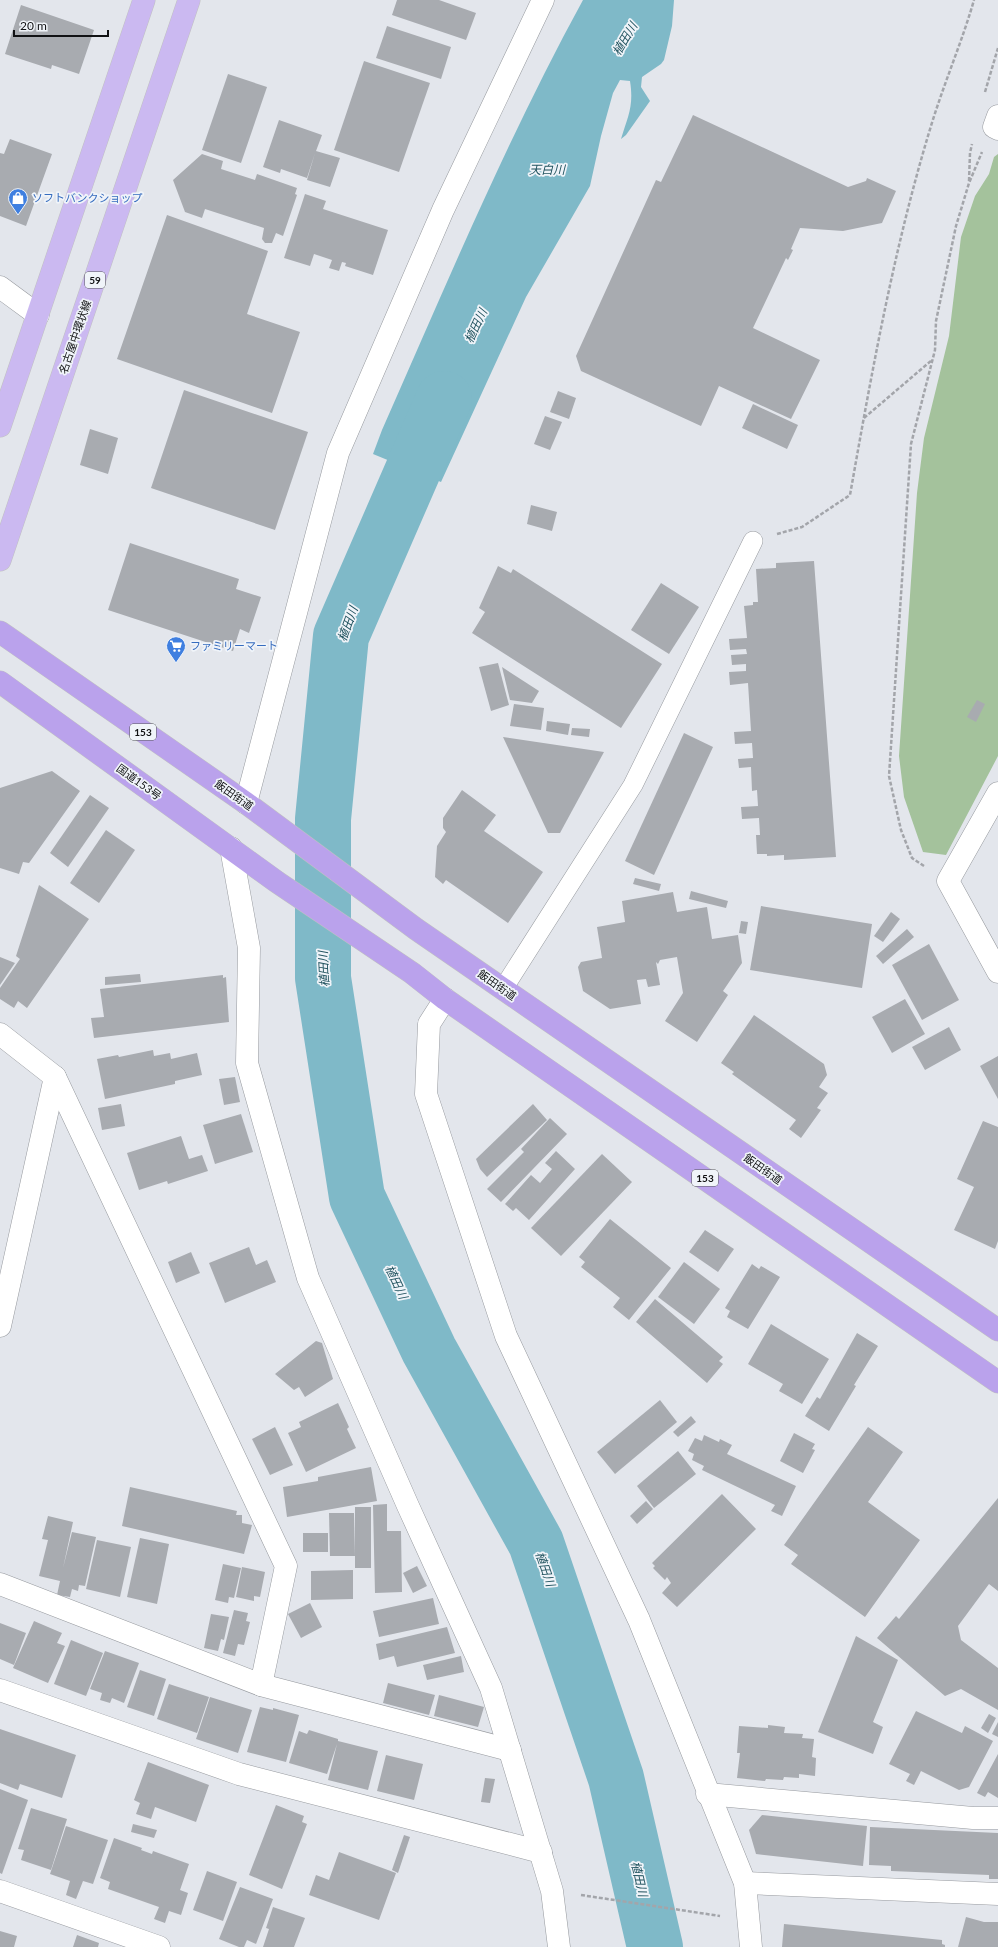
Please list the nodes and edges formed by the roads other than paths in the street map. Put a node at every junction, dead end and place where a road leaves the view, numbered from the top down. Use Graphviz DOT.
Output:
graph roads {
  1 [pos="144,0"];
  2 [pos="189,0"];
  3 [pos="543,0"];
  4 [pos="0,287"];
  5 [pos="38,315"];
  6 [pos="0,426"];
  7 [pos="753,541"];
  8 [pos="0,560"];
  9 [pos="0,632"];
  10 [pos="0,682"];
  11 [pos="998,793"];
  12 [pos="246,803"];
  13 [pos="231,848"];
  14 [pos="998,972"];
  15 [pos="504,989"];
  16 [pos="445,998"];
  17 [pos="0,1034"];
  18 [pos="55,1077"];
  19 [pos="0,1326"];
  20 [pos="998,1330"];
  21 [pos="998,1382"];
  22 [pos="0,1584"];
  23 [pos="261,1685"];
  24 [pos="0,1690"];
  25 [pos="510,1750"];
  26 [pos="708,1794"];
  27 [pos="998,1818"];
  28 [pos="541,1852"];
  29 [pos="745,1883"];
  30 [pos="0,1891"];
  31 [pos="998,1894"];
  32 [pos="159,1947"];
  33 [pos="560,1947"];
  34 [pos="751,1947"];
  1 -- 5 [label="main road"];
  2 -- 8 [label="main road, 名古屋中環状線 / 59"];
  3 -- 12 [label="street"];
  4 -- 5 [label="street"];
  5 -- 6 [label="main road"];
  7 -- 15 [label="lane"];
  9 -- 12 [label="highway, 飯田街道 / 153"];
  10 -- 13 [label="highway, 国道153号 / 153"];
  11 -- 14 [label="street"];
  12 -- 15 [label="highway, 飯田街道 / 153"];
  13 -- 16 [label="highway, 国道153号 / 153"];
  13 -- 25 [label="street"];
  15 -- 20 [label="highway, 飯田街道 / 153"];
  16 -- 21 [label="highway, 153"];
  16 -- 26 [label="street"];
  17 -- 18 [label="street"];
  18 -- 19 [label="street"];
  18 -- 23 [label="street"];
  22 -- 23 [label="street"];
  23 -- 25 [label="street"];
  24 -- 28 [label="street"];
  25 -- 28 [label="street"];
  26 -- 27 [label="street"];
  26 -- 29 [label="street"];
  28 -- 33 [label="street"];
  29 -- 31 [label="street"];
  29 -- 34 [label="street"];
  30 -- 32 [label="street"];
}
